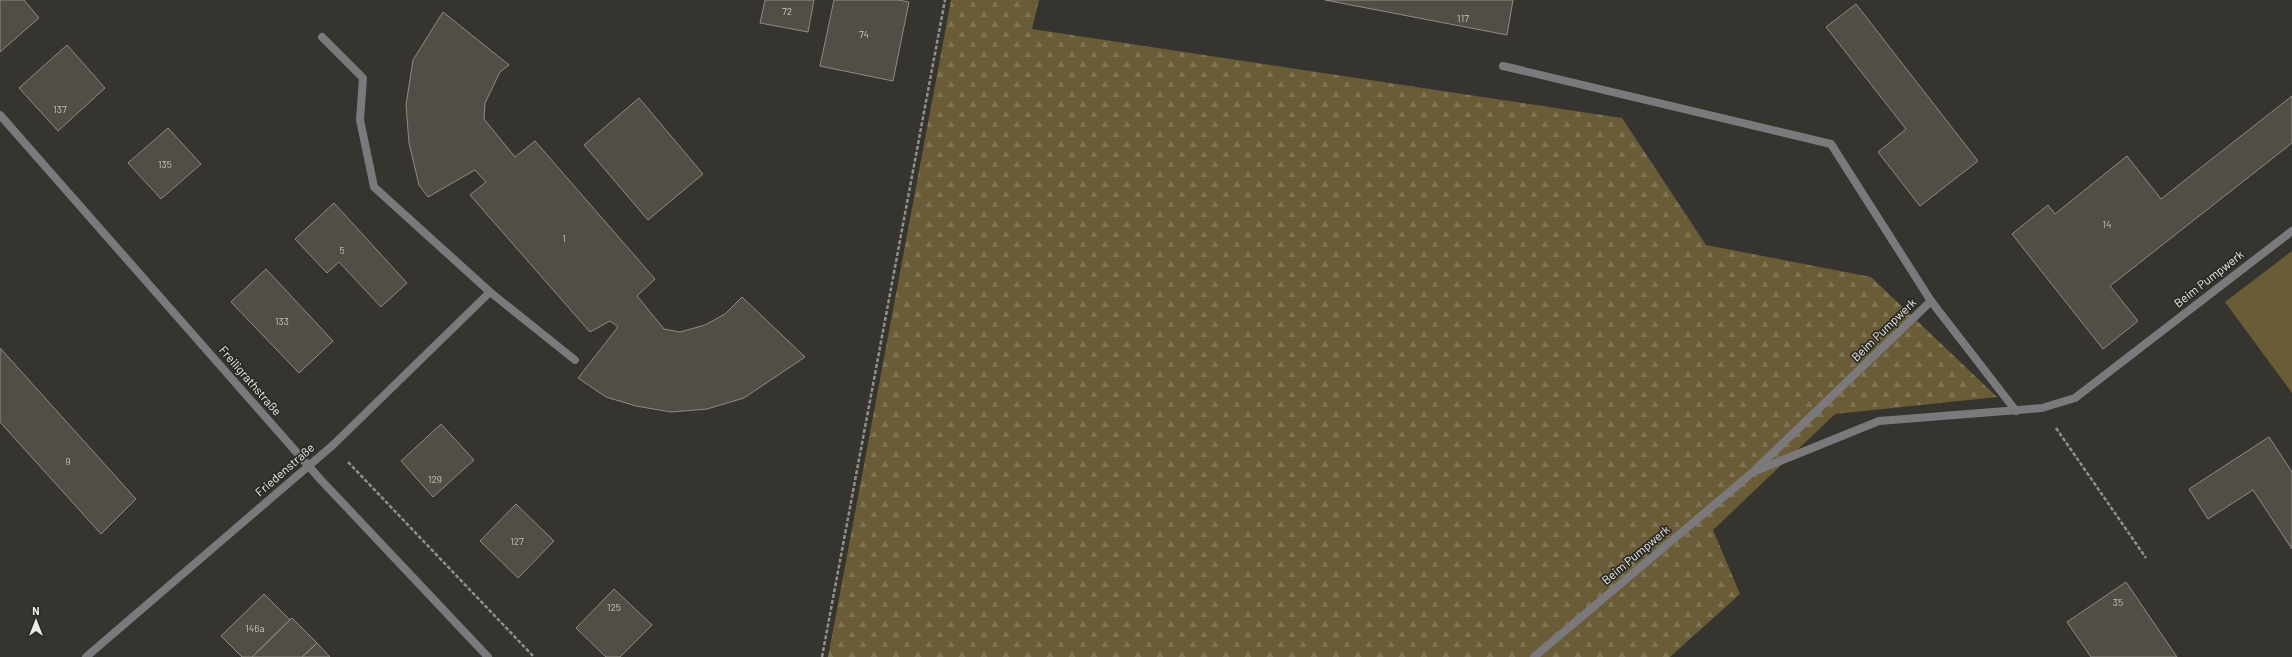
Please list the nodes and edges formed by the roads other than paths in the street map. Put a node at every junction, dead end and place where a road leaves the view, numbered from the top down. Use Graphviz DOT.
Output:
graph roads {
  1 [pos="322,37"];
  2 [pos="1503,66"];
  3 [pos="0,115"];
  4 [pos="2292,231"];
  5 [pos="490,292"];
  6 [pos="1931,301"];
  7 [pos="575,360"];
  8 [pos="2016,411"];
  9 [pos="308,466"];
  10 [pos="1753,472"];
  11 [pos="86,657"];
  12 [pos="488,657"];
  13 [pos="1534,657"];
  1 -- 5 [label="street"];
  2 -- 6 [label="street"];
  3 -- 9 [label="street, Freiligrathstraße"];
  4 -- 8 [label="street, Beim Pumpwerk"];
  5 -- 7 [label="street"];
  5 -- 9 [label="street, Friedenstraße"];
  6 -- 8 [label="street, Beim Pumpwerk"];
  6 -- 10 [label="street, Beim Pumpwerk"];
  8 -- 10 [label="street, Beim Pumpwerk"];
  9 -- 11 [label="street, Friedenstraße"];
  9 -- 12 [label="street, Freiligrathstraße"];
  10 -- 13 [label="street, Beim Pumpwerk"];
}
